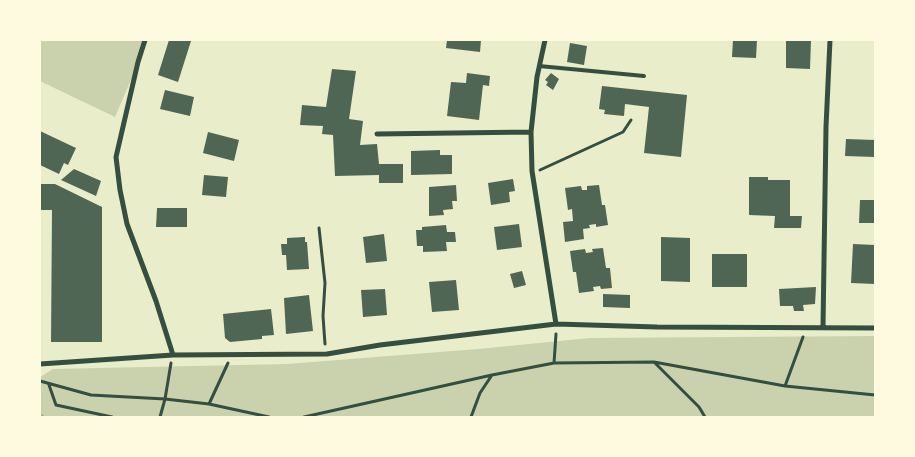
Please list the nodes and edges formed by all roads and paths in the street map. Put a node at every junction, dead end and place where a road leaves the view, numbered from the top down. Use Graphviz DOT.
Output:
graph roads {
  1 [pos="145,40"];
  2 [pos="544,40"];
  3 [pos="830,40"];
  4 [pos="539,66"];
  5 [pos="644,76"];
  6 [pos="631,120"];
  7 [pos="532,132"];
  8 [pos="377,134"];
  9 [pos="532,171"];
  10 [pos="319,228"];
  11 [pos="556,324"];
  12 [pos="807,327"];
  13 [pos="823,327"];
  14 [pos="875,328"];
  15 [pos="323,335"];
  16 [pos="173,355"];
  17 [pos="231,356"];
  18 [pos="654,362"];
  19 [pos="554,363"];
  20 [pos="40,364"];
  21 [pos="492,375"];
  22 [pos="40,381"];
  23 [pos="49,384"];
  24 [pos="786,386"];
  25 [pos="875,395"];
  26 [pos="165,399"];
  27 [pos="209,404"];
  28 [pos="112,417"];
  29 [pos="160,417"];
  30 [pos="269,417"];
  31 [pos="304,417"];
  32 [pos="471,417"];
  33 [pos="705,417"];
  1 -- 16 [label="street"];
  2 -- 4 [label="street"];
  3 -- 13 [label="street"];
  4 -- 5 [label="lane"];
  4 -- 7 [label="street"];
  6 -- 9 [label="path"];
  7 -- 8 [label="street"];
  7 -- 9 [label="street"];
  9 -- 11 [label="street"];
  10 -- 15 [label="path"];
  11 -- 12 [label="street"];
  11 -- 17 [label="street"];
  11 -- 19 [label="path"];
  12 -- 13 [label="street"];
  12 -- 24 [label="path"];
  13 -- 14 [label="street"];
  16 -- 17 [label="street"];
  16 -- 20 [label="street"];
  16 -- 26 [label="path"];
  17 -- 27 [label="path"];
  18 -- 19 [label="path"];
  18 -- 24 [label="path"];
  18 -- 33 [label="path"];
  19 -- 21 [label="path"];
  21 -- 31 [label="path"];
  21 -- 32 [label="path"];
  22 -- 23 [label="path"];
  23 -- 26 [label="path"];
  23 -- 28 [label="path"];
  24 -- 25 [label="path"];
  26 -- 27 [label="path"];
  26 -- 29 [label="path"];
  27 -- 30 [label="path"];
}
